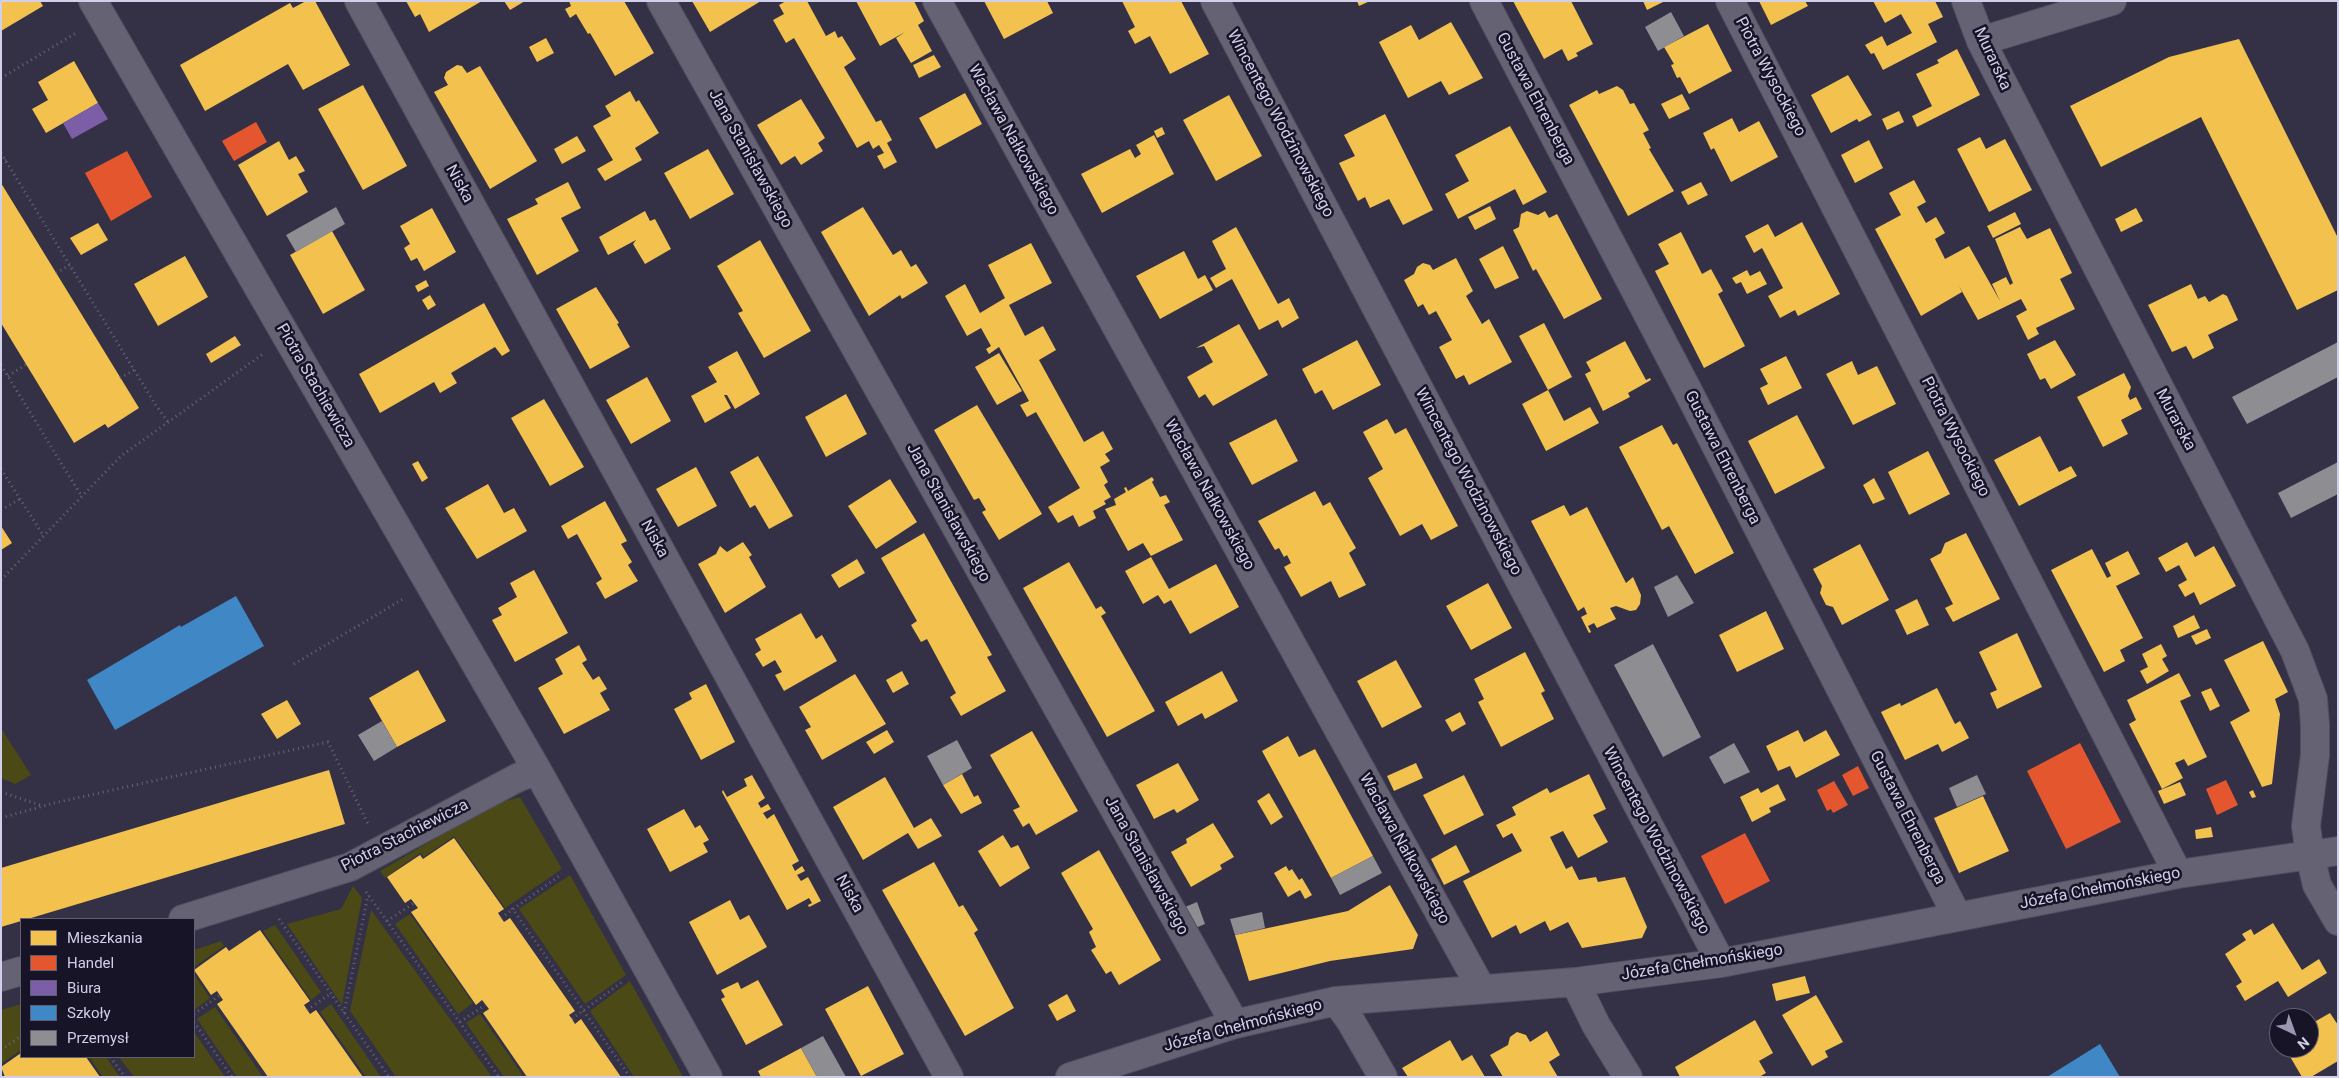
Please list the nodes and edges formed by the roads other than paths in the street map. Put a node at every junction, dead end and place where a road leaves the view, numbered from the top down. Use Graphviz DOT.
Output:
graph roads {
  1 [pos="93,1"];
  2 [pos="359,1"];
  3 [pos="662,1"];
  4 [pos="937,1"];
  5 [pos="1215,1"];
  6 [pos="1484,1"];
  7 [pos="1730,1"];
  8 [pos="1966,1"];
  9 [pos="2112,1"];
  10 [pos="1981,41"];
  11 [pos="537,770"];
  12 [pos="2338,851"];
  13 [pos="2310,855"];
  14 [pos="2178,874"];
  15 [pos="1957,916"];
  16 [pos="186,918"];
  17 [pos="2338,920"];
  18 [pos="1721,963"];
  19 [pos="20,971"];
  20 [pos="1,977"];
  21 [pos="1575,982"];
  22 [pos="1480,988"];
  23 [pos="1336,1000"];
  24 [pos="1235,1024"];
  25 [pos="708,1077"];
  26 [pos="949,1077"];
  27 [pos="1070,1077"];
  28 [pos="1383,1077"];
  29 [pos="1628,1077"];
  1 -- 11 [label="street, Piotra Stachiewicza"];
  2 -- 26 [label="street, Niska"];
  3 -- 24 [label="street, Jana Stanisławskiego"];
  4 -- 22 [label="street, Wacława Nałkowskiego"];
  5 -- 18 [label="street, Wincentego Wodzinowskiego"];
  6 -- 15 [label="street, Gustawa Ehrenberga"];
  7 -- 14 [label="street, Piotra Wysockiego"];
  8 -- 10 [label="street, Murarska"];
  9 -- 10 [label="street"];
  10 -- 13 [label="street, Murarska"];
  11 -- 16 [label="street, Piotra Stachiewicza"];
  11 -- 25 [label="street, Piotra Stachiewicza"];
  12 -- 13 [label="street, Józefa Chełmońskiego"];
  13 -- 14 [label="street, Józefa Chełmońskiego"];
  13 -- 17 [label="street, Murarska"];
  14 -- 15 [label="street, Józefa Chełmońskiego"];
  15 -- 18 [label="street, Józefa Chełmońskiego"];
  18 -- 21 [label="street, Józefa Chełmońskiego"];
  19 -- 20 [label="street"];
  21 -- 22 [label="street, Józefa Chełmońskiego"];
  21 -- 29 [label="street"];
  22 -- 23 [label="street, Józefa Chełmońskiego"];
  23 -- 24 [label="street, Józefa Chełmońskiego"];
  23 -- 28 [label="street"];
  24 -- 27 [label="street, Józefa Chełmońskiego"];
}
